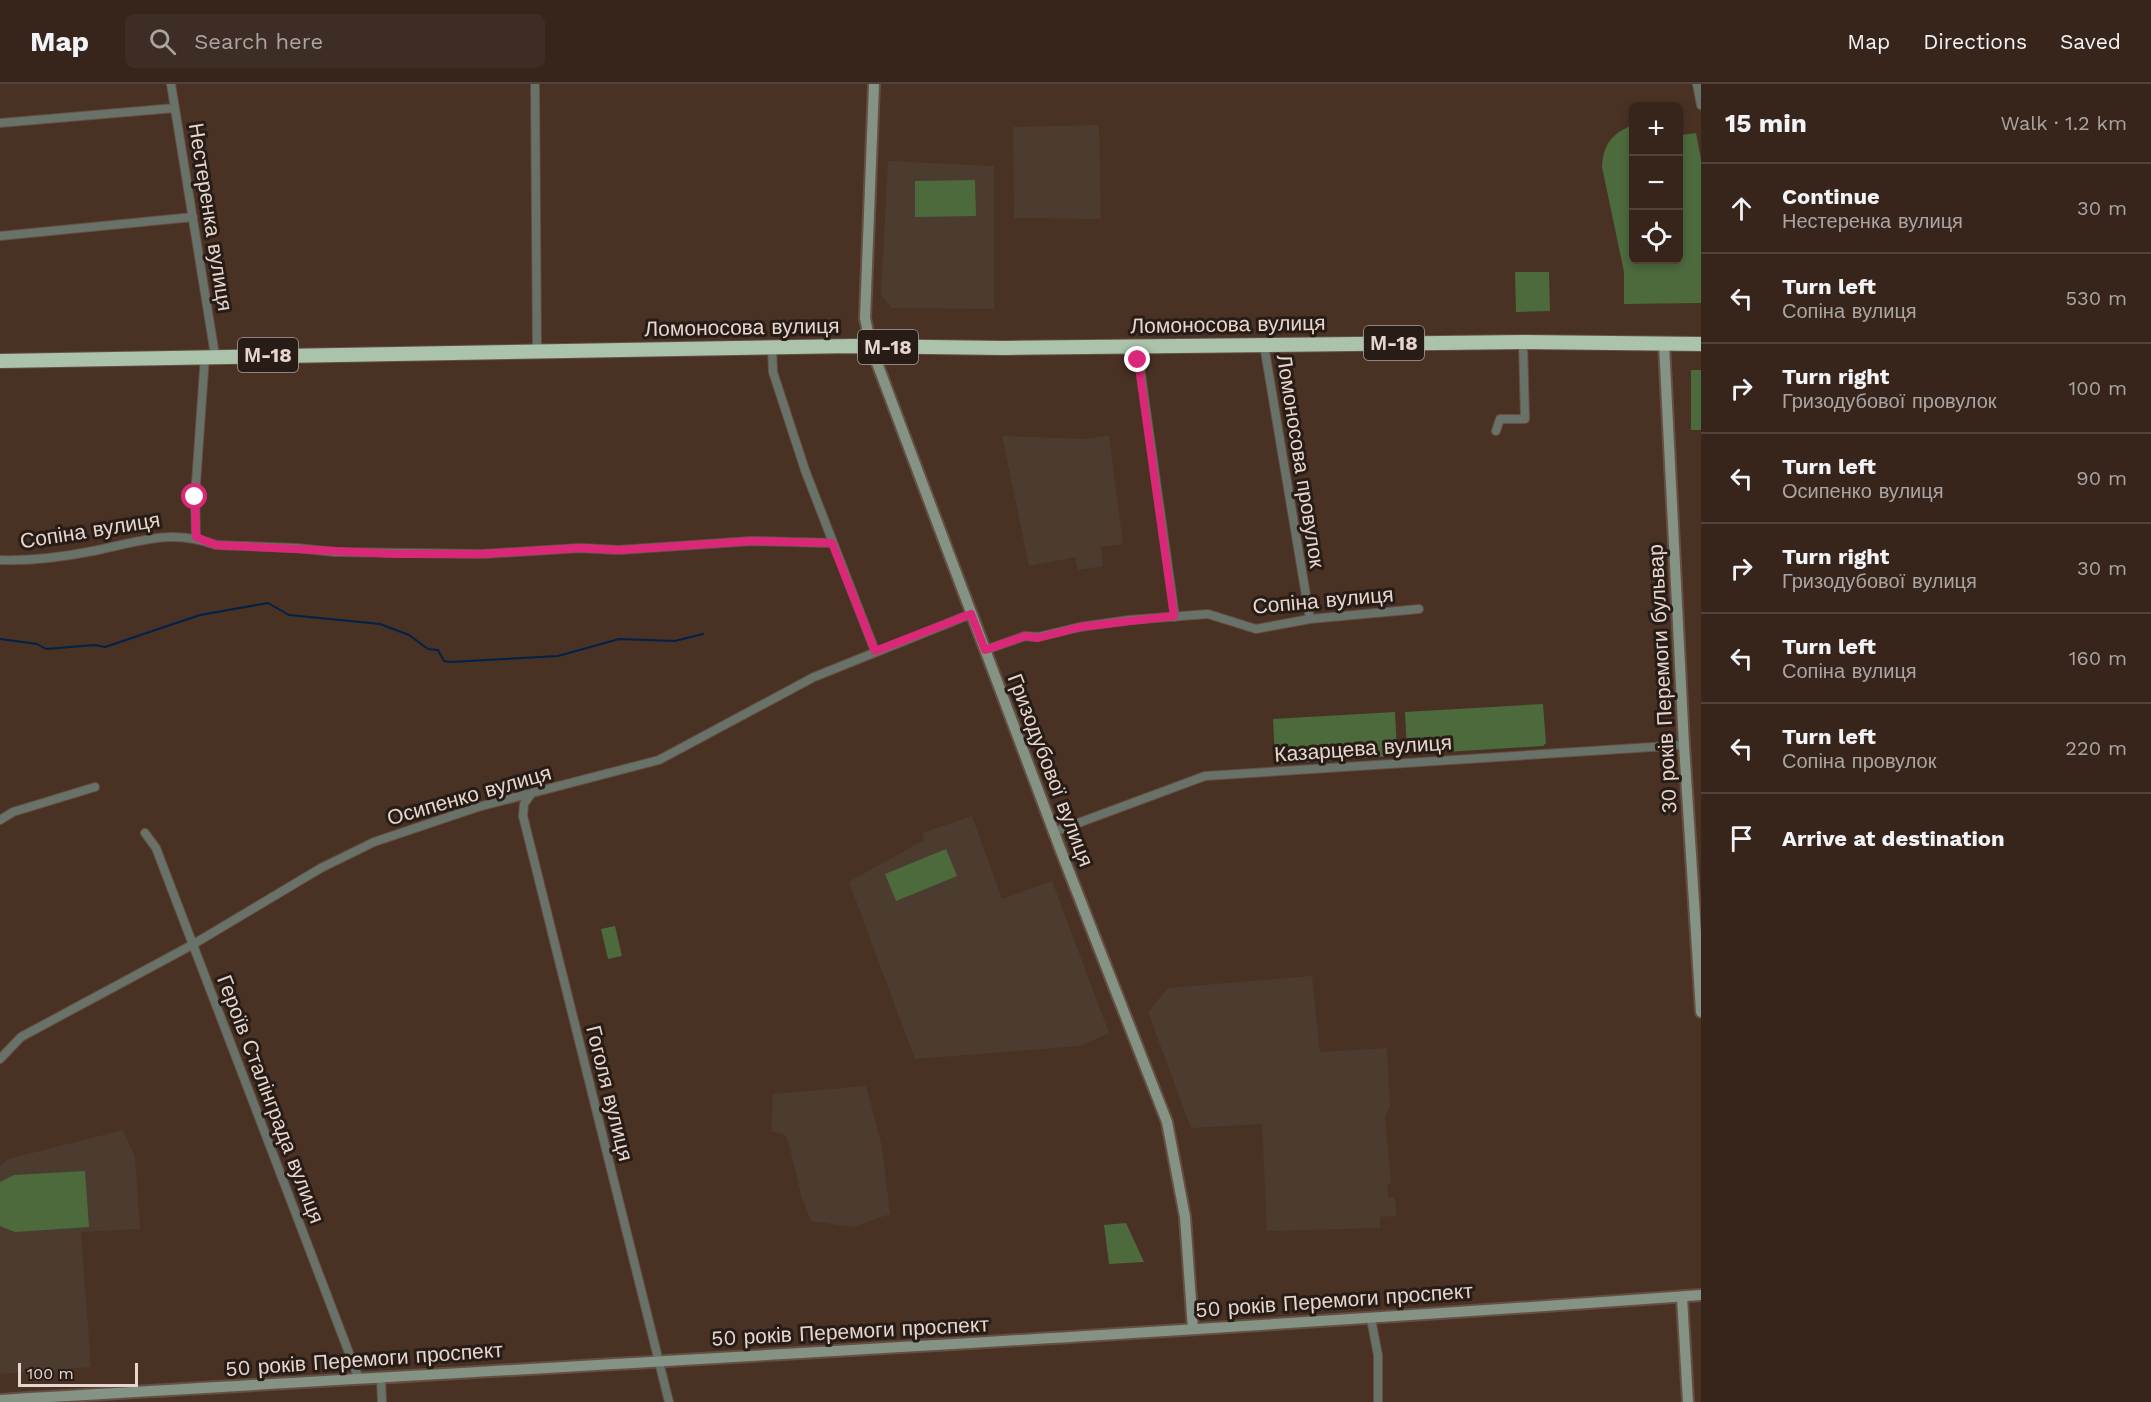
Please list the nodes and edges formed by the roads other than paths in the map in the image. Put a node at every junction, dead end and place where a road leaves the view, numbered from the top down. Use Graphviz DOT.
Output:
graph roads {
  1 [pos="171,84"];
  2 [pos="535,84"];
  3 [pos="874,84"];
  4 [pos="1697,84"];
  5 [pos="1701,105"];
  6 [pos="175,108"];
  7 [pos="0,123"];
  8 [pos="193,217"];
  9 [pos="0,236"];
  10 [pos="1524,342"];
  11 [pos="1664,344"];
  12 [pos="1701,344"];
  13 [pos="1264,345"];
  14 [pos="1137,346"];
  15 [pos="871,347"];
  16 [pos="772,348"];
  17 [pos="537,351"];
  18 [pos="210,356"];
  19 [pos="0,361"];
  20 [pos="1496,431"];
  21 [pos="196,537"];
  22 [pos="832,543"];
  23 [pos="0,560"];
  24 [pos="1419,609"];
  25 [pos="971,614"];
  26 [pos="1174,616"];
  27 [pos="1310,619"];
  28 [pos="985,650"];
  29 [pos="875,651"];
  30 [pos="1684,745"];
  31 [pos="95,787"];
  32 [pos="531,794"];
  33 [pos="0,820"];
  34 [pos="1054,832"];
  35 [pos="146,834"];
  36 [pos="192,945"];
  37 [pos="1701,1012"];
  38 [pos="0,1059"];
  39 [pos="1701,1295"];
  40 [pos="1682,1297"];
  41 [pos="1371,1319"];
  42 [pos="1193,1329"];
  43 [pos="658,1360"];
  44 [pos="381,1378"];
  45 [pos="359,1379"];
  46 [pos="0,1400"];
  47 [pos="382,1402"];
  48 [pos="669,1402"];
  49 [pos="1378,1402"];
  50 [pos="1688,1402"];
  1 -- 6 [label="street, Нестеренка вулиця"];
  2 -- 17 [label="street"];
  3 -- 15 [label="main road, Гризодубової вулиця"];
  4 -- 5 [label="street"];
  6 -- 7 [label="street"];
  6 -- 8 [label="street, Нестеренка вулиця"];
  8 -- 9 [label="street"];
  8 -- 18 [label="street, Нестеренка вулиця"];
  10 -- 11 [label="highway, Ломоносова вулиця / М-18"];
  10 -- 13 [label="highway, Ломоносова вулиця / М-18"];
  10 -- 20 [label="street"];
  11 -- 12 [label="highway, Ломоносова вулиця / М-18"];
  11 -- 30 [label="main road, 30 років Перемоги бульвар"];
  13 -- 14 [label="highway, Ломоносова вулиця / М-18"];
  13 -- 27 [label="street, Ломоносова провулок"];
  14 -- 15 [label="highway, Ломоносова вулиця / М-18"];
  14 -- 26 [label="street"];
  15 -- 16 [label="highway, Ломоносова вулиця / М-18"];
  15 -- 25 [label="main road, Гризодубової вулиця"];
  16 -- 17 [label="highway, Ломоносова вулиця / М-18"];
  16 -- 22 [label="street"];
  17 -- 18 [label="highway, Ломоносова вулиця / М-18"];
  18 -- 19 [label="highway, Ломоносова вулиця / М-18"];
  18 -- 21 [label="street, Нестеренка вулиця"];
  21 -- 22 [label="street, Сопіна вулиця"];
  21 -- 23 [label="street, Сопіна вулиця"];
  22 -- 29 [label="street"];
  24 -- 27 [label="street, Сопіна вулиця"];
  25 -- 28 [label="main road, Гризодубової вулиця"];
  25 -- 29 [label="street, Осипенко вулиця"];
  26 -- 27 [label="street, Сопіна вулиця"];
  26 -- 28 [label="street, Сопіна вулиця"];
  28 -- 34 [label="main road, Гризодубової вулиця"];
  29 -- 32 [label="street, Осипенко вулиця"];
  30 -- 34 [label="street, Казарцева вулиця"];
  30 -- 37 [label="main road, 30 років Перемоги бульвар"];
  31 -- 33 [label="street"];
  32 -- 36 [label="street, Осипенко вулиця"];
  32 -- 43 [label="street, Гоголя вулиця"];
  34 -- 42 [label="main road, Гризодубової вулиця"];
  35 -- 36 [label="street, Героїв Сталінграда вулиця"];
  36 -- 38 [label="street, Осипенко вулиця"];
  36 -- 45 [label="street, Героїв Сталінграда вулиця"];
  39 -- 40 [label="main road, 50 років Перемоги проспект"];
  40 -- 41 [label="main road, 50 років Перемоги проспект"];
  40 -- 50 [label="main road"];
  41 -- 42 [label="main road, 50 років Перемоги проспект"];
  41 -- 49 [label="street"];
  42 -- 43 [label="main road, 50 років Перемоги проспект"];
  43 -- 44 [label="main road, 50 років Перемоги проспект"];
  43 -- 48 [label="street, Гоголя вулиця"];
  44 -- 45 [label="main road, 50 років Перемоги проспект"];
  44 -- 47 [label="street"];
  45 -- 46 [label="main road, 50 років Перемоги проспект"];
}
